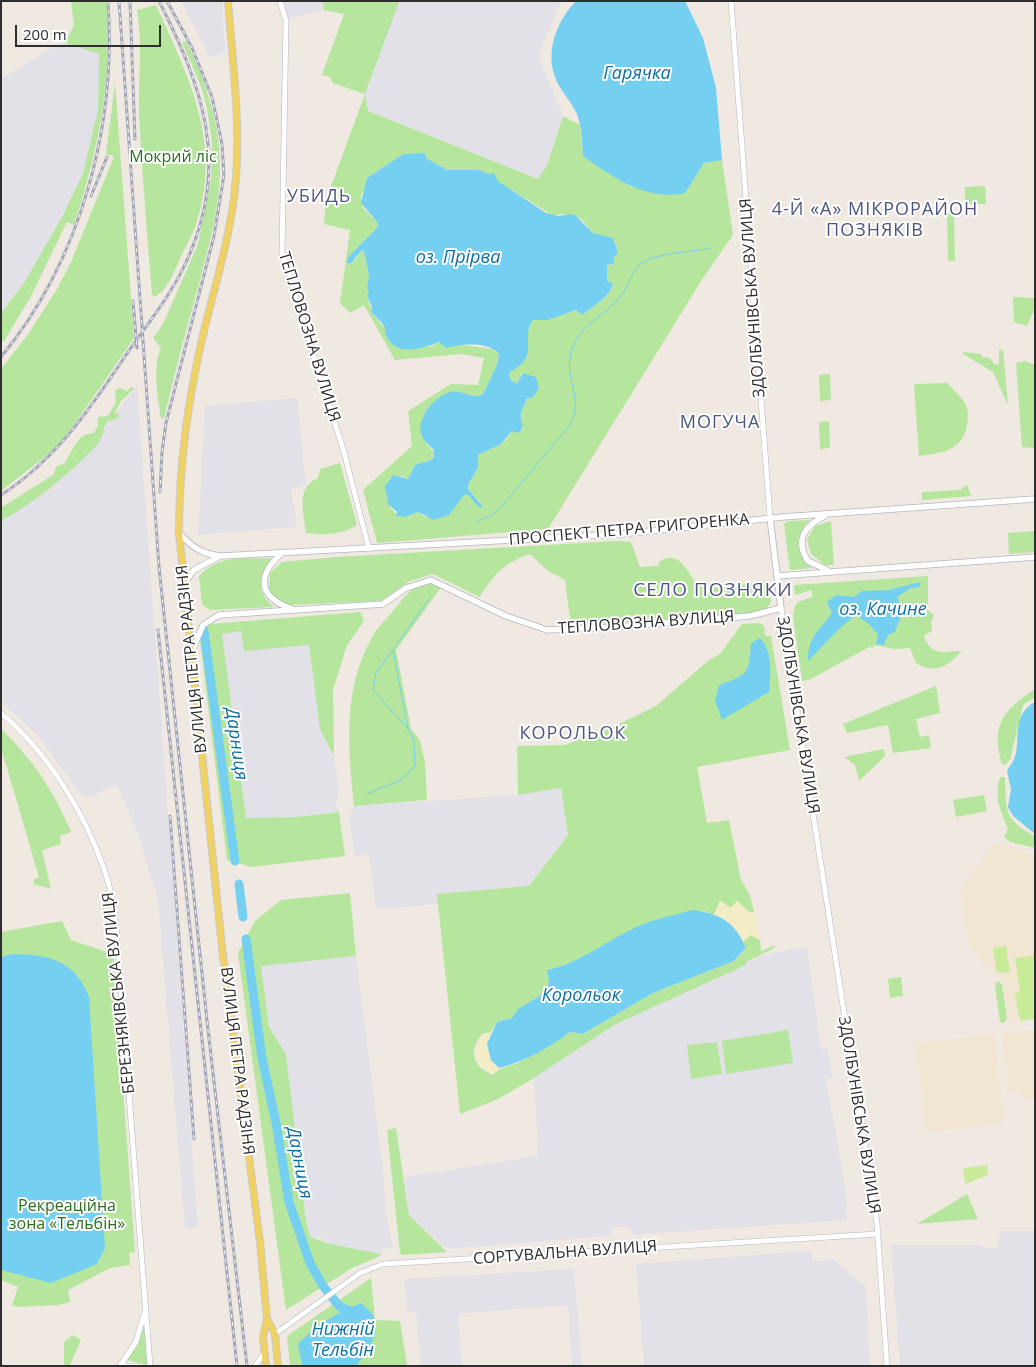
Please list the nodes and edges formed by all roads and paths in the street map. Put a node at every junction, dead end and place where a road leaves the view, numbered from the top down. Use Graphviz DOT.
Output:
graph roads {
  1 [pos="228,1"];
  2 [pos="280,1"];
  3 [pos="731,1"];
  4 [pos="1035,499"];
  5 [pos="828,514"];
  6 [pos="770,518"];
  7 [pos="179,533"];
  8 [pos="369,549"];
  9 [pos="282,553"];
  10 [pos="222,556"];
  11 [pos="1035,557"];
  12 [pos="833,572"];
  13 [pos="777,576"];
  14 [pos="183,584"];
  15 [pos="781,608"];
  16 [pos="294,610"];
  17 [pos="191,654"];
  18 [pos="1,713"];
  19 [pos="878,1234"];
  20 [pos="145,1306"];
  21 [pos="267,1318"];
  22 [pos="275,1334"];
  23 [pos="265,1352"];
  24 [pos="151,1365"];
  25 [pos="121,1366"];
  26 [pos="136,1366"];
  27 [pos="256,1366"];
  28 [pos="266,1366"];
  29 [pos="278,1366"];
  30 [pos="887,1366"];
  1 -- 7 [label="main road, ВУЛИЦЯ ПЕТРА РАДЗІНЯ"];
  2 -- 8 [label="street, ТЕПЛОВОЗНА ВУЛИЦЯ"];
  3 -- 6 [label="street, ЗДОЛБУНІВСЬКА ВУЛИЦЯ"];
  4 -- 5 [label="main road, ПРОСПЕКТ ПЕТРА ГРИГОРЕНКА"];
  5 -- 6 [label="main road, ПРОСПЕКТ ПЕТРА ГРИГОРЕНКА"];
  5 -- 12 [label="main road"];
  6 -- 8 [label="main road, ПРОСПЕКТ ПЕТРА ГРИГОРЕНКА"];
  6 -- 13 [label="main road, ЗДОЛБУНІВСЬКА ВУЛИЦЯ"];
  7 -- 10 [label="main road, ПРОСПЕКТ ПЕТРА ГРИГОРЕНКА"];
  7 -- 14 [label="main road, ВУЛИЦЯ ПЕТРА РАДЗІНЯ"];
  8 -- 9 [label="main road, ПРОСПЕКТ ПЕТРА ГРИГОРЕНКА"];
  9 -- 10 [label="main road, ПРОСПЕКТ ПЕТРА ГРИГОРЕНКА"];
  9 -- 16 [label="main road"];
  10 -- 14 [label="main road, ПРОСПЕКТ ПЕТРА ГРИГОРЕНКА"];
  11 -- 12 [label="main road"];
  12 -- 13 [label="main road"];
  13 -- 15 [label="main road, ЗДОЛБУНІВСЬКА ВУЛИЦЯ"];
  14 -- 17 [label="main road, ВУЛИЦЯ ПЕТРА РАДЗІНЯ"];
  15 -- 16 [label="main road, ТЕПЛОВОЗНА ВУЛИЦЯ"];
  15 -- 19 [label="street, ЗДОЛБУНІВСЬКА ВУЛИЦЯ"];
  16 -- 17 [label="main road, ТЕПЛОВОЗНА ВУЛИЦЯ"];
  17 -- 21 [label="main road, ВУЛИЦЯ ПЕТРА РАДЗІНЯ"];
  18 -- 20 [label="street, БЕРЕЗНЯКІВСЬКА ВУЛИЦЯ"];
  19 -- 22 [label="street, СОРТУВАЛЬНА ВУЛИЦЯ"];
  19 -- 30 [label="street, ЗДОЛБУНІВСЬКА ВУЛИЦЯ"];
  20 -- 24 [label="street, БЕРЕЗНЯКІВСЬКА ВУЛИЦЯ"];
  20 -- 25 [label="street, БЕРЕЗНЯКІВСЬКА ВУЛИЦЯ"];
  21 -- 22 [label="main road, ВУЛИЦЯ ПЕТРА РАДЗІНЯ"];
  21 -- 23 [label="main road, ВУЛИЦЯ ПЕТРА РАДЗІНЯ"];
  22 -- 29 [label="main road, ВУЛИЦЯ ПЕТРА РАДЗІНЯ"];
  23 -- 27 [label="street"];
  23 -- 28 [label="main road, ВУЛИЦЯ ПЕТРА РАДЗІНЯ"];
  25 -- 26 [label="street"];
}
